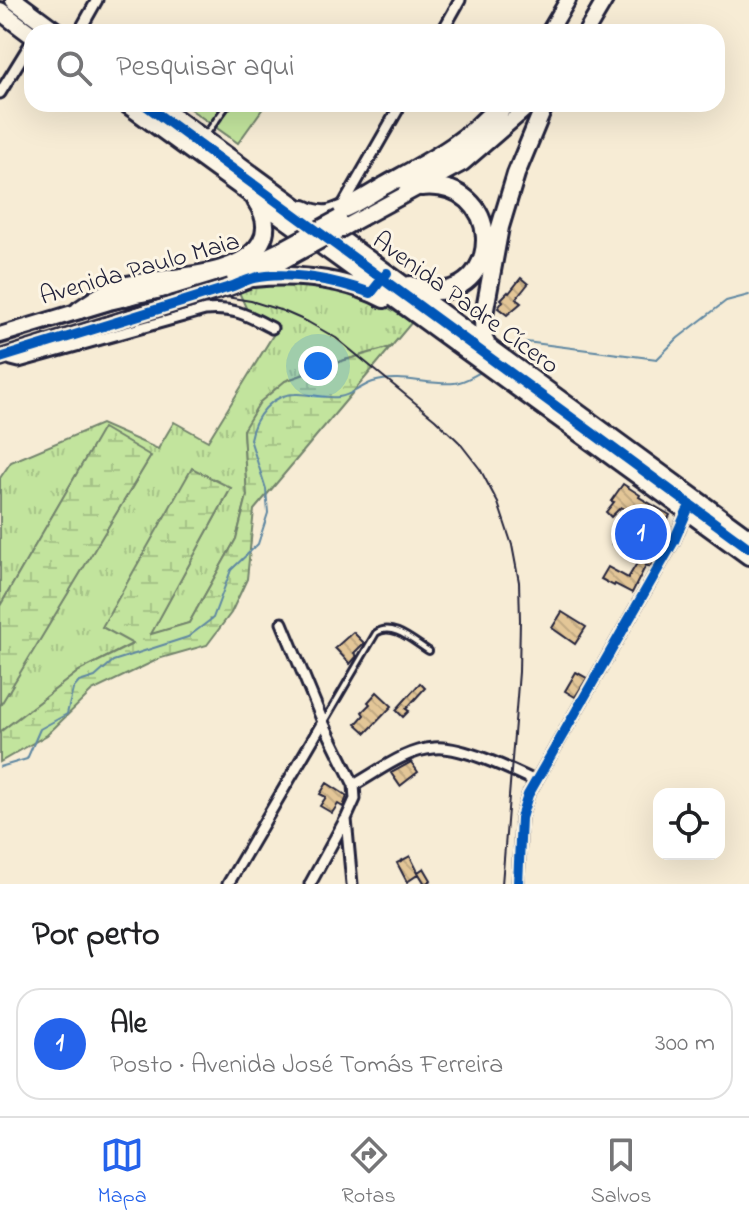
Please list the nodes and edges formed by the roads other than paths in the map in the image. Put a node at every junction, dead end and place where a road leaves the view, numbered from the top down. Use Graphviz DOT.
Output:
graph roads {
  1 [pos="14,0"];
  2 [pos="97,0"];
  3 [pos="460,0"];
  4 [pos="568,0"];
  5 [pos="605,0"];
  6 [pos="0,11"];
  7 [pos="46,24"];
  8 [pos="84,24"];
  9 [pos="446,24"];
  10 [pos="554,24"];
  11 [pos="591,24"];
  12 [pos="24,31"];
  13 [pos="24,52"];
  14 [pos="0,93"];
  15 [pos="138,112"];
  16 [pos="167,112"];
  17 [pos="222,112"];
  18 [pos="397,112"];
  19 [pos="491,112"];
  20 [pos="501,112"];
  21 [pos="522,112"];
  22 [pos="542,112"];
  23 [pos="203,138"];
  24 [pos="421,187"];
  25 [pos="250,194"];
  26 [pos="293,205"];
  27 [pos="341,218"];
  28 [pos="289,252"];
  29 [pos="387,273"];
  30 [pos="253,278"];
  31 [pos="79,310"];
  32 [pos="424,320"];
  33 [pos="272,328"];
  34 [pos="0,335"];
  35 [pos="489,349"];
  36 [pos="4,356"];
  37 [pos="687,511"];
  38 [pos="749,538"];
  39 [pos="749,556"];
  40 [pos="282,623"];
  41 [pos="429,651"];
  42 [pos="323,722"];
  43 [pos="535,781"];
  44 [pos="354,785"];
  45 [pos="346,819"];
  46 [pos="228,884"];
  47 [pos="310,884"];
  48 [pos="352,884"];
  49 [pos="518,884"];
  1 -- 7 [label="highway"];
  2 -- 8 [label="street"];
  3 -- 9 [label="street"];
  4 -- 10 [label="main road"];
  5 -- 11 [label="main road"];
  6 -- 12 [label="highway"];
  13 -- 14 [label="street"];
  15 -- 25 [label="highway, Avenida Padre Cícero"];
  16 -- 23 [label="highway, Avenida Padre Cícero"];
  17 -- 23 [label="lane"];
  18 -- 27 [label="street"];
  19 -- 27 [label="highway"];
  20 -- 27 [label="main road"];
  21 -- 24 [label="main road"];
  22 -- 35 [label="highway"];
  23 -- 26 [label="highway, Avenida Padre Cícero"];
  24 -- 27 [label="main road"];
  24 -- 29 [label="highway"];
  25 -- 31 [label="highway"];
  25 -- 32 [label="highway, Avenida Padre Cícero"];
  26 -- 27 [label="highway"];
  26 -- 29 [label="highway, Avenida Padre Cícero"];
  27 -- 28 [label="main road, bridge"];
  28 -- 30 [label="main road"];
  28 -- 31 [label="main road, Avenida Paulo Maia"];
  29 -- 35 [label="highway, Avenida Padre Cícero"];
  30 -- 32 [label="highway"];
  30 -- 36 [label="main road, bridge"];
  31 -- 34 [label="main road, Avenida Paulo Maia"];
  32 -- 37 [label="highway, Avenida Padre Cícero"];
  33 -- 36 [label="street"];
  35 -- 38 [label="highway, Avenida Padre Cícero"];
  37 -- 39 [label="highway, Avenida Padre Cícero"];
  37 -- 43 [label="street"];
  40 -- 42 [label="street"];
  41 -- 42 [label="lane"];
  42 -- 44 [label="street"];
  42 -- 46 [label="street"];
  43 -- 44 [label="street"];
  43 -- 49 [label="street"];
  44 -- 45 [label="street"];
  45 -- 47 [label="street"];
  45 -- 48 [label="street"];
}
